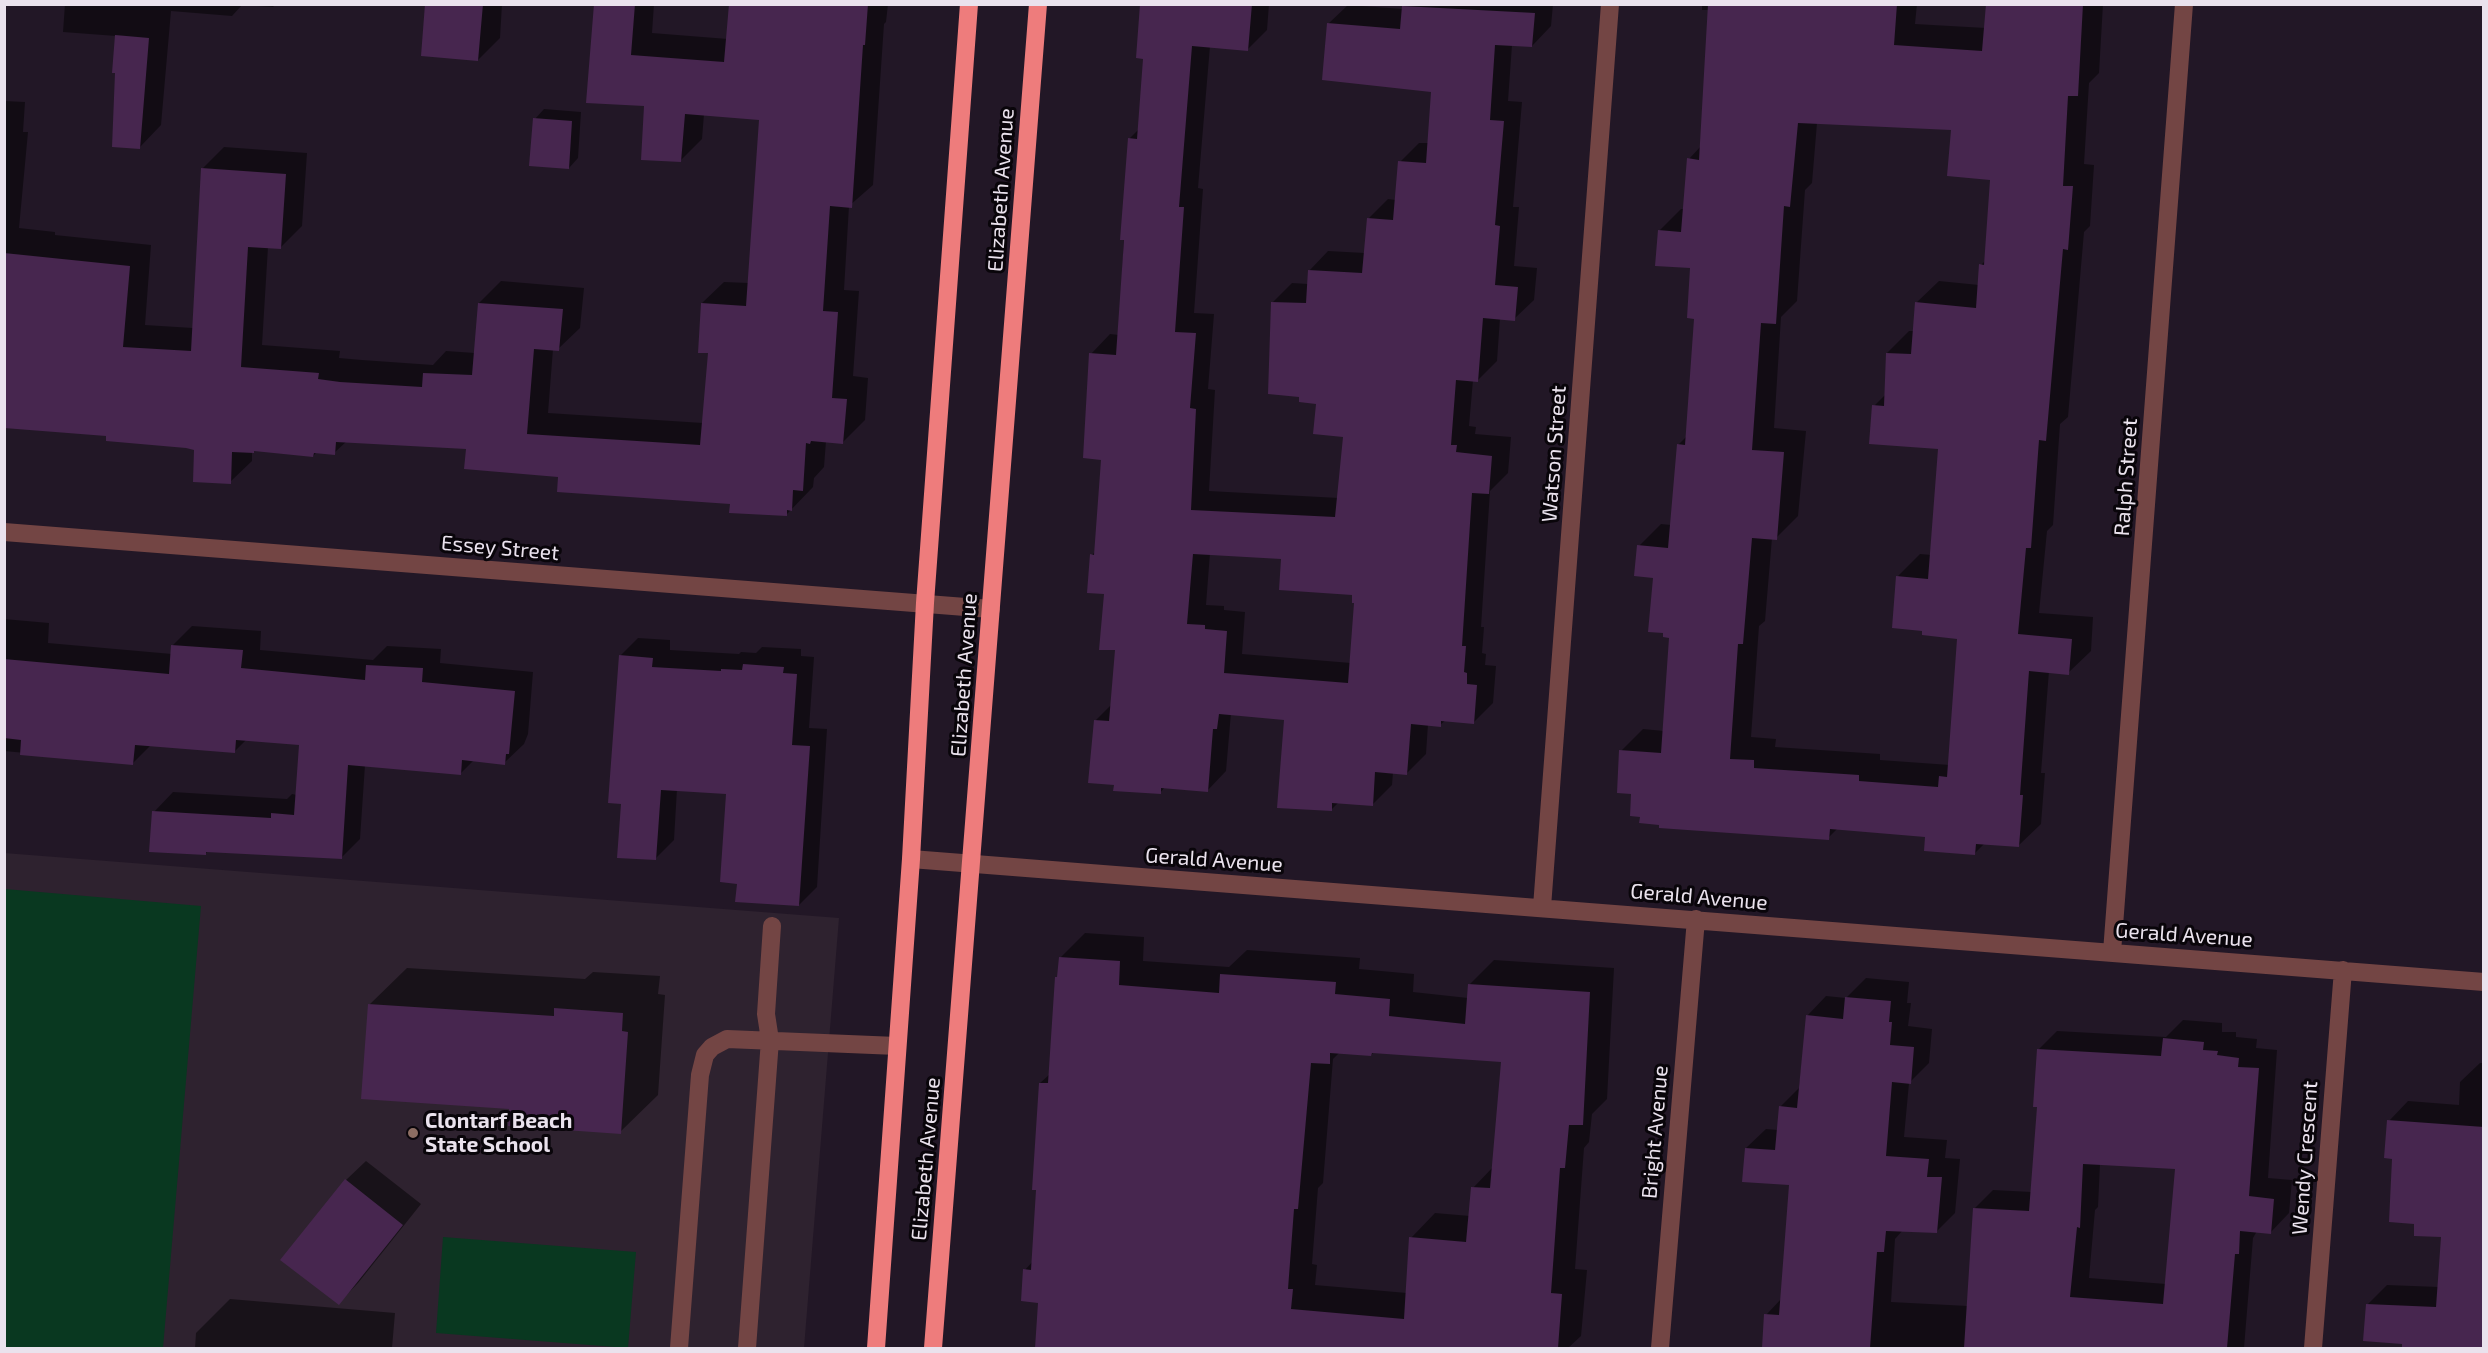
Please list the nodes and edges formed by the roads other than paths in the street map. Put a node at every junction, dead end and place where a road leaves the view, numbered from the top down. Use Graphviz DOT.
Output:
graph roads {
  1 [pos="969,4"];
  2 [pos="1038,4"];
  3 [pos="1610,4"];
  4 [pos="2184,4"];
  5 [pos="4,532"];
  6 [pos="925,603"];
  7 [pos="991,609"];
  8 [pos="911,859"];
  9 [pos="972,865"];
  10 [pos="1542,907"];
  11 [pos="1696,920"];
  12 [pos="772,926"];
  13 [pos="2112,952"];
  14 [pos="2343,970"];
  15 [pos="2484,982"];
  16 [pos="770,1040"];
  17 [pos="897,1046"];
  18 [pos="679,1348"];
  19 [pos="747,1348"];
  20 [pos="876,1348"];
  21 [pos="933,1348"];
  22 [pos="1660,1348"];
  23 [pos="2313,1348"];
  1 -- 6 [label="highway, Elizabeth Avenue"];
  2 -- 7 [label="highway, Elizabeth Avenue"];
  3 -- 10 [label="street, Watson Street"];
  4 -- 13 [label="street, Ralph Street"];
  5 -- 6 [label="street, Essey Street"];
  6 -- 7 [label="street, Essey Street"];
  6 -- 8 [label="highway, Elizabeth Avenue"];
  7 -- 9 [label="highway, Elizabeth Avenue"];
  8 -- 9 [label="street, Gerald Avenue"];
  8 -- 17 [label="highway, Elizabeth Avenue"];
  9 -- 10 [label="street, Gerald Avenue"];
  9 -- 21 [label="highway, Elizabeth Avenue"];
  10 -- 11 [label="street, Gerald Avenue"];
  11 -- 13 [label="street, Gerald Avenue"];
  11 -- 22 [label="street, Bright Avenue"];
  12 -- 16 [label="street"];
  13 -- 14 [label="street, Gerald Avenue"];
  14 -- 15 [label="street, Gerald Avenue"];
  14 -- 23 [label="street, Wendy Crescent"];
  16 -- 17 [label="street"];
  16 -- 18 [label="street"];
  16 -- 19 [label="street"];
  17 -- 20 [label="highway, Elizabeth Avenue"];
}
